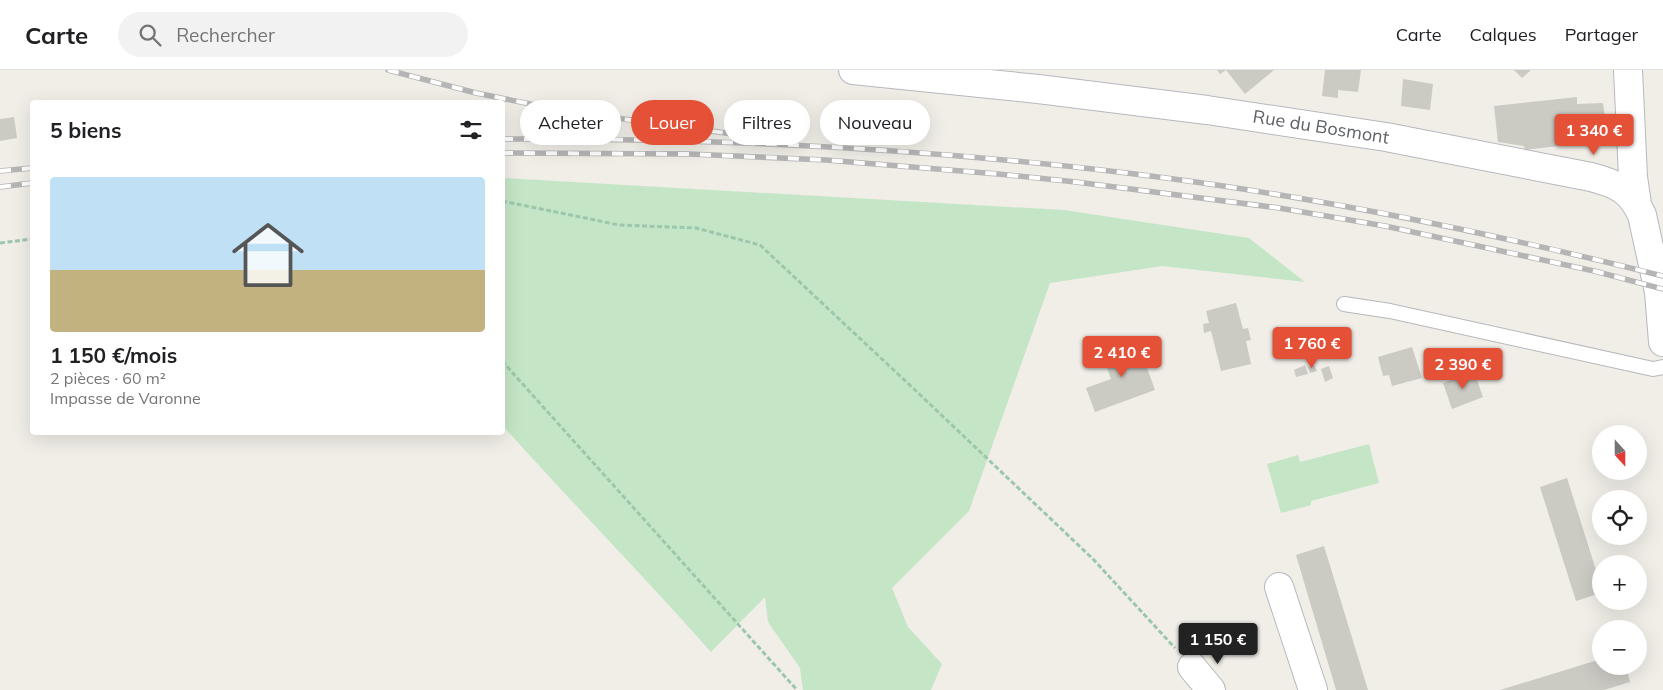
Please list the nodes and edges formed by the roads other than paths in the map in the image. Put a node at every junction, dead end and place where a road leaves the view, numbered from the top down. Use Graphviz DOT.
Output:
graph roads {
  1 [pos="853,70"];
  2 [pos="1628,70"];
  3 [pos="1637,204"];
  4 [pos="1344,304"];
  5 [pos="1663,342"];
  6 [pos="1663,368"];
  7 [pos="1279,587"];
  8 [pos="1192,667"];
  9 [pos="1211,690"];
  10 [pos="1313,690"];
  1 -- 3 [label="street, Rue du Bosmont"];
  2 -- 3 [label="street"];
  3 -- 5 [label="street, Rue du Bosmont"];
  4 -- 6 [label="lane"];
  7 -- 10 [label="street"];
  8 -- 9 [label="street"];
}
